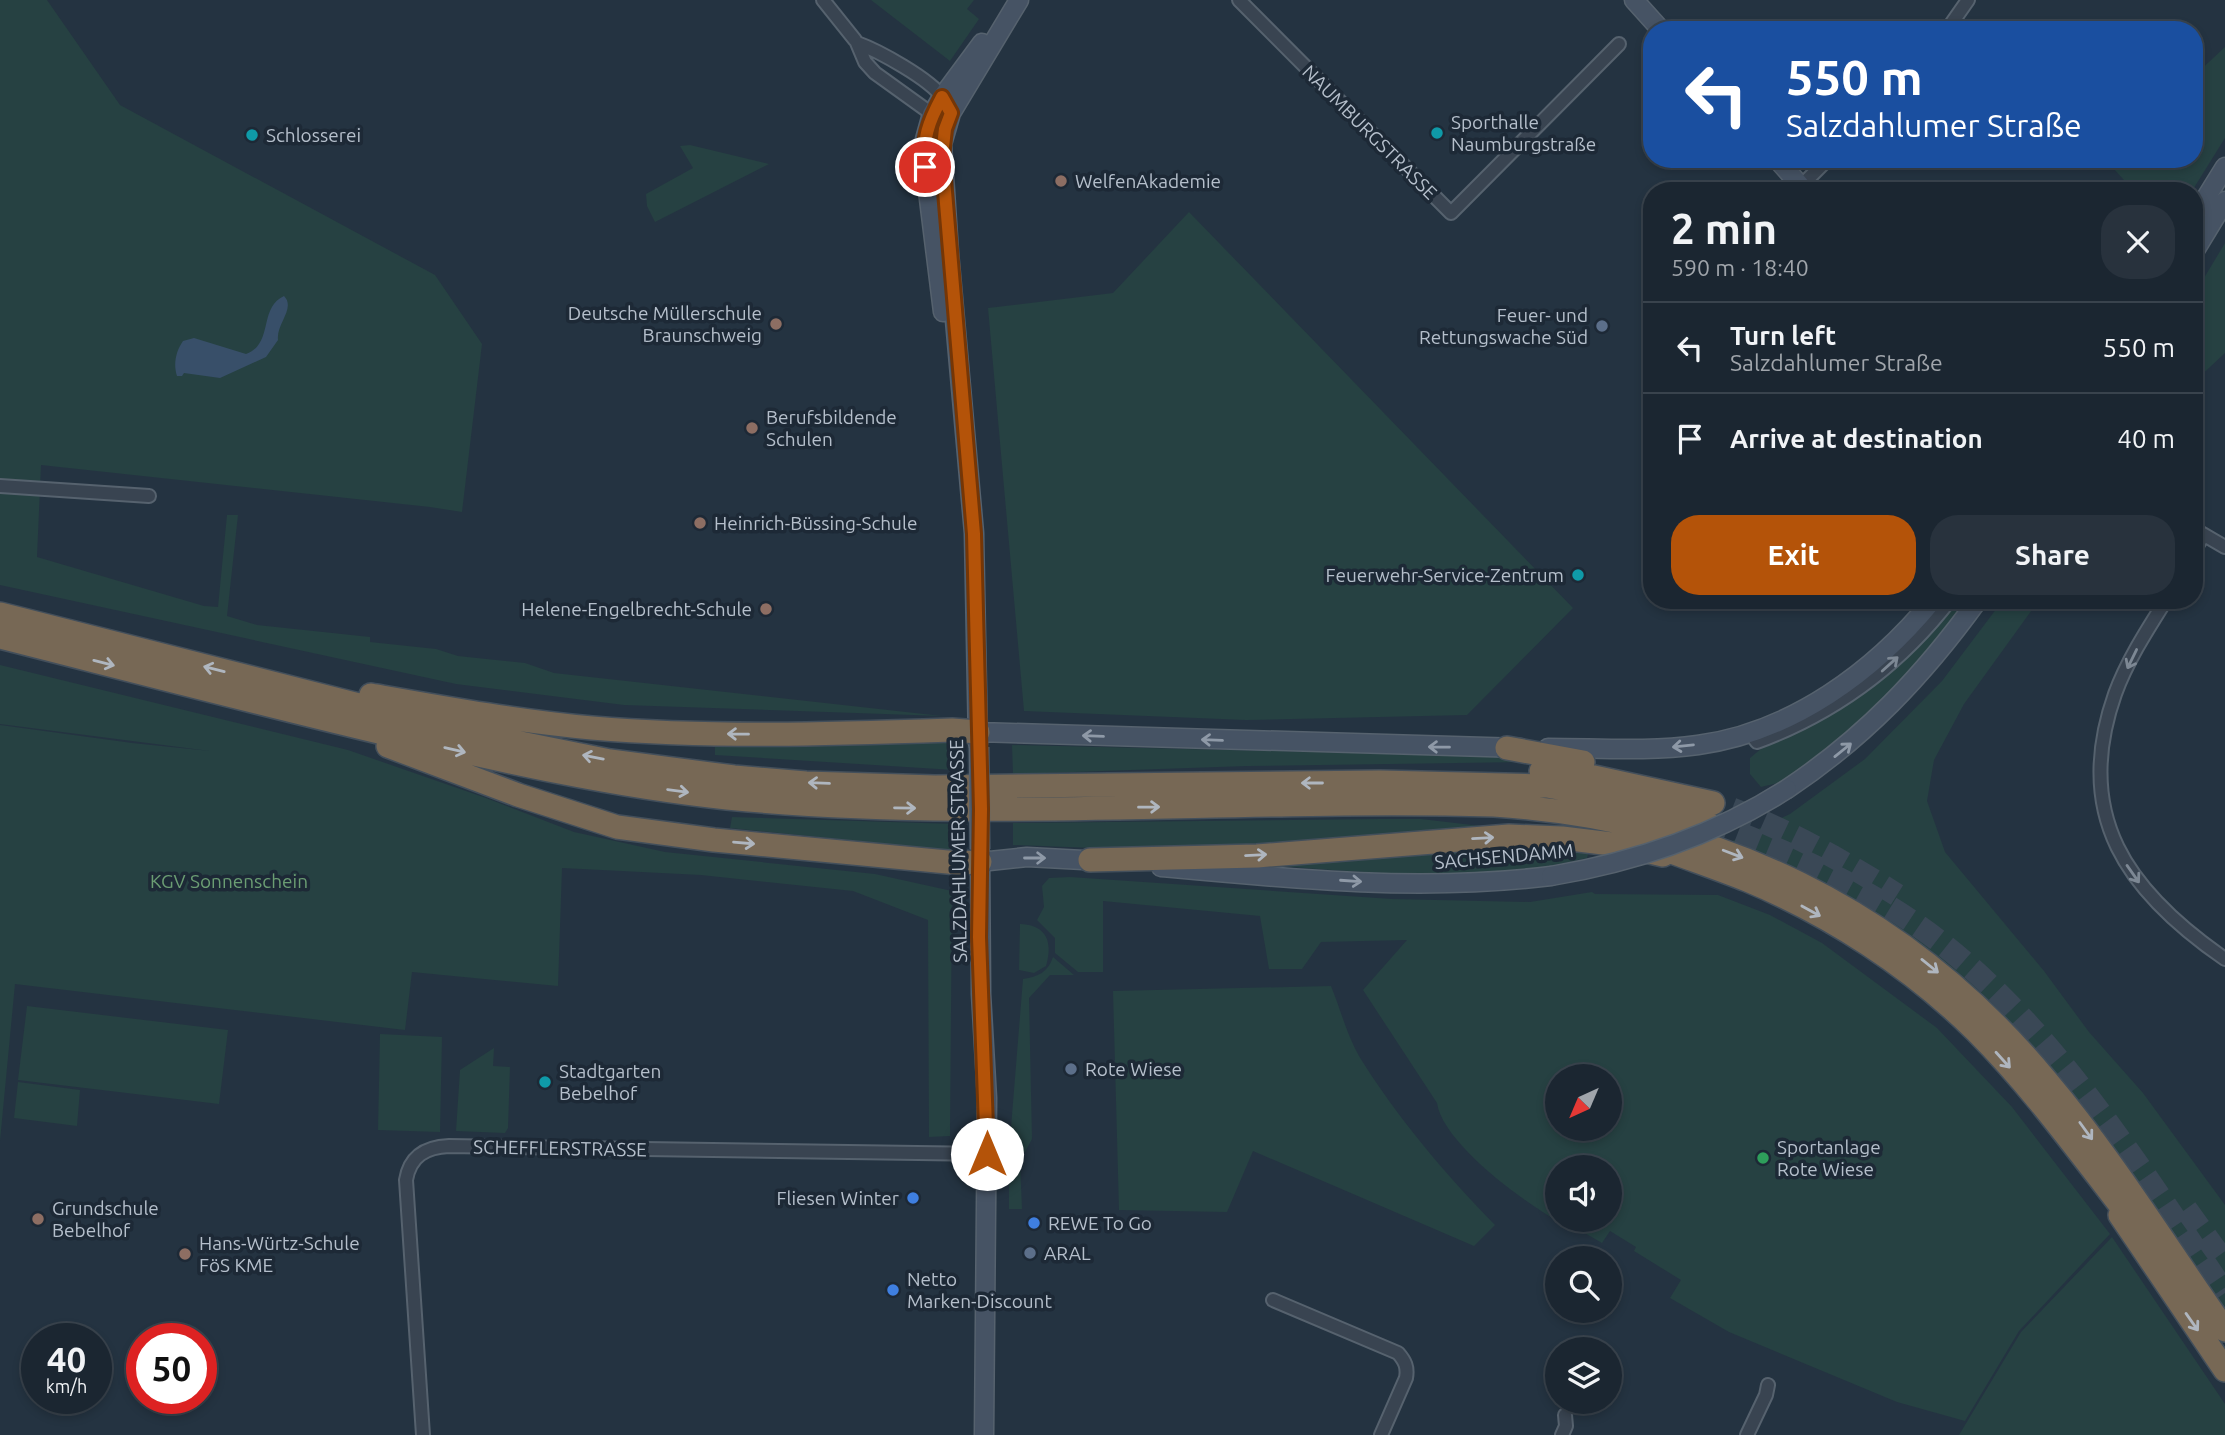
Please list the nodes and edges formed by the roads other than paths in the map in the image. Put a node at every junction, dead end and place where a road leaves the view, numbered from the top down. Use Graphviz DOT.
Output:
graph roads {
  1 [pos="823,0"];
  2 [pos="1019,0"];
  3 [pos="1239,0"];
  4 [pos="1634,0"];
  5 [pos="1968,0"];
  6 [pos="1009,16"];
  7 [pos="1653,21"];
  8 [pos="1953,21"];
  9 [pos="855,40"];
  10 [pos="1619,44"];
  11 [pos="942,97"];
  12 [pos="951,113"];
  13 [pos="932,114"];
  14 [pos="2225,167"];
  15 [pos="1785,168"];
  16 [pos="1820,168"];
  17 [pos="1798,182"];
  18 [pos="1808,182"];
  19 [pos="2225,201"];
  20 [pos="2203,203"];
  21 [pos="2203,237"];
  22 [pos="958,350"];
  23 [pos="0,486"];
  24 [pos="149,496"];
  25 [pos="2203,534"];
  26 [pos="2225,547"];
  27 [pos="1925,609"];
  28 [pos="1943,609"];
  29 [pos="1971,609"];
  30 [pos="2160,609"];
  31 [pos="0,614"];
  32 [pos="0,637"];
  33 [pos="280,686"];
  34 [pos="317,717"];
  35 [pos="1750,733"];
  36 [pos="978,739"];
  37 [pos="1507,748"];
  38 [pos="1396,804"];
  39 [pos="980,855"];
  40 [pos="1090,860"];
  41 [pos="1704,864"];
  42 [pos="2225,960"];
  43 [pos="987,1154"];
  44 [pos="2080,1154"];
  45 [pos="1273,1300"];
  46 [pos="2219,1322"];
  47 [pos="2225,1370"];
  48 [pos="1768,1385"];
  49 [pos="1565,1415"];
  50 [pos="423,1435"];
  51 [pos="985,1435"];
  52 [pos="1381,1435"];
  53 [pos="1562,1435"];
  54 [pos="1747,1435"];
  1 -- 9 [label="street"];
  2 -- 6 [label="main road, SALZDAHLUMER STRASSE"];
  3 -- 10 [label="street, NAUMBURGSTRASSE"];
  4 -- 7 [label="main road"];
  5 -- 8 [label="street"];
  6 -- 11 [label="main road, SALZDAHLUMER STRASSE"];
  6 -- 12 [label="main road, SALZDAHLUMER STRASSE"];
  11 -- 12 [label="street"];
  11 -- 13 [label="main road, SALZDAHLUMER STRASSE"];
  11 -- 13 [label="street"];
  12 -- 13 [label="street"];
  12 -- 22 [label="main road, SALZDAHLUMER STRASSE"];
  13 -- 22 [label="main road, SALZDAHLUMER STRASSE"];
  14 -- 20 [label="main road"];
  15 -- 17 [label="main road"];
  16 -- 18 [label="street"];
  19 -- 21 [label="main road"];
  22 -- 36 [label="main road, SALZDAHLUMER STRASSE"];
  23 -- 24 [label="street"];
  25 -- 26 [label="street"];
  27 -- 35 [label="main road"];
  35 -- 28 [label="street, one-way"];
  40 -- 29 [label="main road, SACHSENDAMM, one-way, bridge"];
  30 -- 42 [label="street, one-way"];
  33 -- 31 [label="highway, one-way"];
  32 -- 34 [label="highway, one-way"];
  36 -- 33 [label="highway, one-way"];
  37 -- 33 [label="highway, one-way"];
  34 -- 38 [label="highway, one-way"];
  34 -- 39 [label="highway, one-way"];
  35 -- 37 [label="main road, one-way"];
  37 -- 36 [label="main road, one-way"];
  36 -- 39 [label="main road, SALZDAHLUMER STRASSE, bridge"];
  38 -- 41 [label="highway"];
  38 -- 46 [label="highway, one-way"];
  39 -- 40 [label="main road, SACHSENDAMM, one-way"];
  39 -- 43 [label="main road, SALZDAHLUMER STRASSE"];
  40 -- 41 [label="highway, one-way"];
  41 -- 44 [label="highway, one-way"];
  43 -- 50 [label="street, SCHEFFLERSTRASSE"];
  43 -- 51 [label="main road, SALZDAHLUMER STRASSE"];
  44 -- 46 [label="highway"];
  44 -- 47 [label="highway, one-way"];
  45 -- 52 [label="street"];
  48 -- 54 [label="street"];
  49 -- 53 [label="street"];
}
